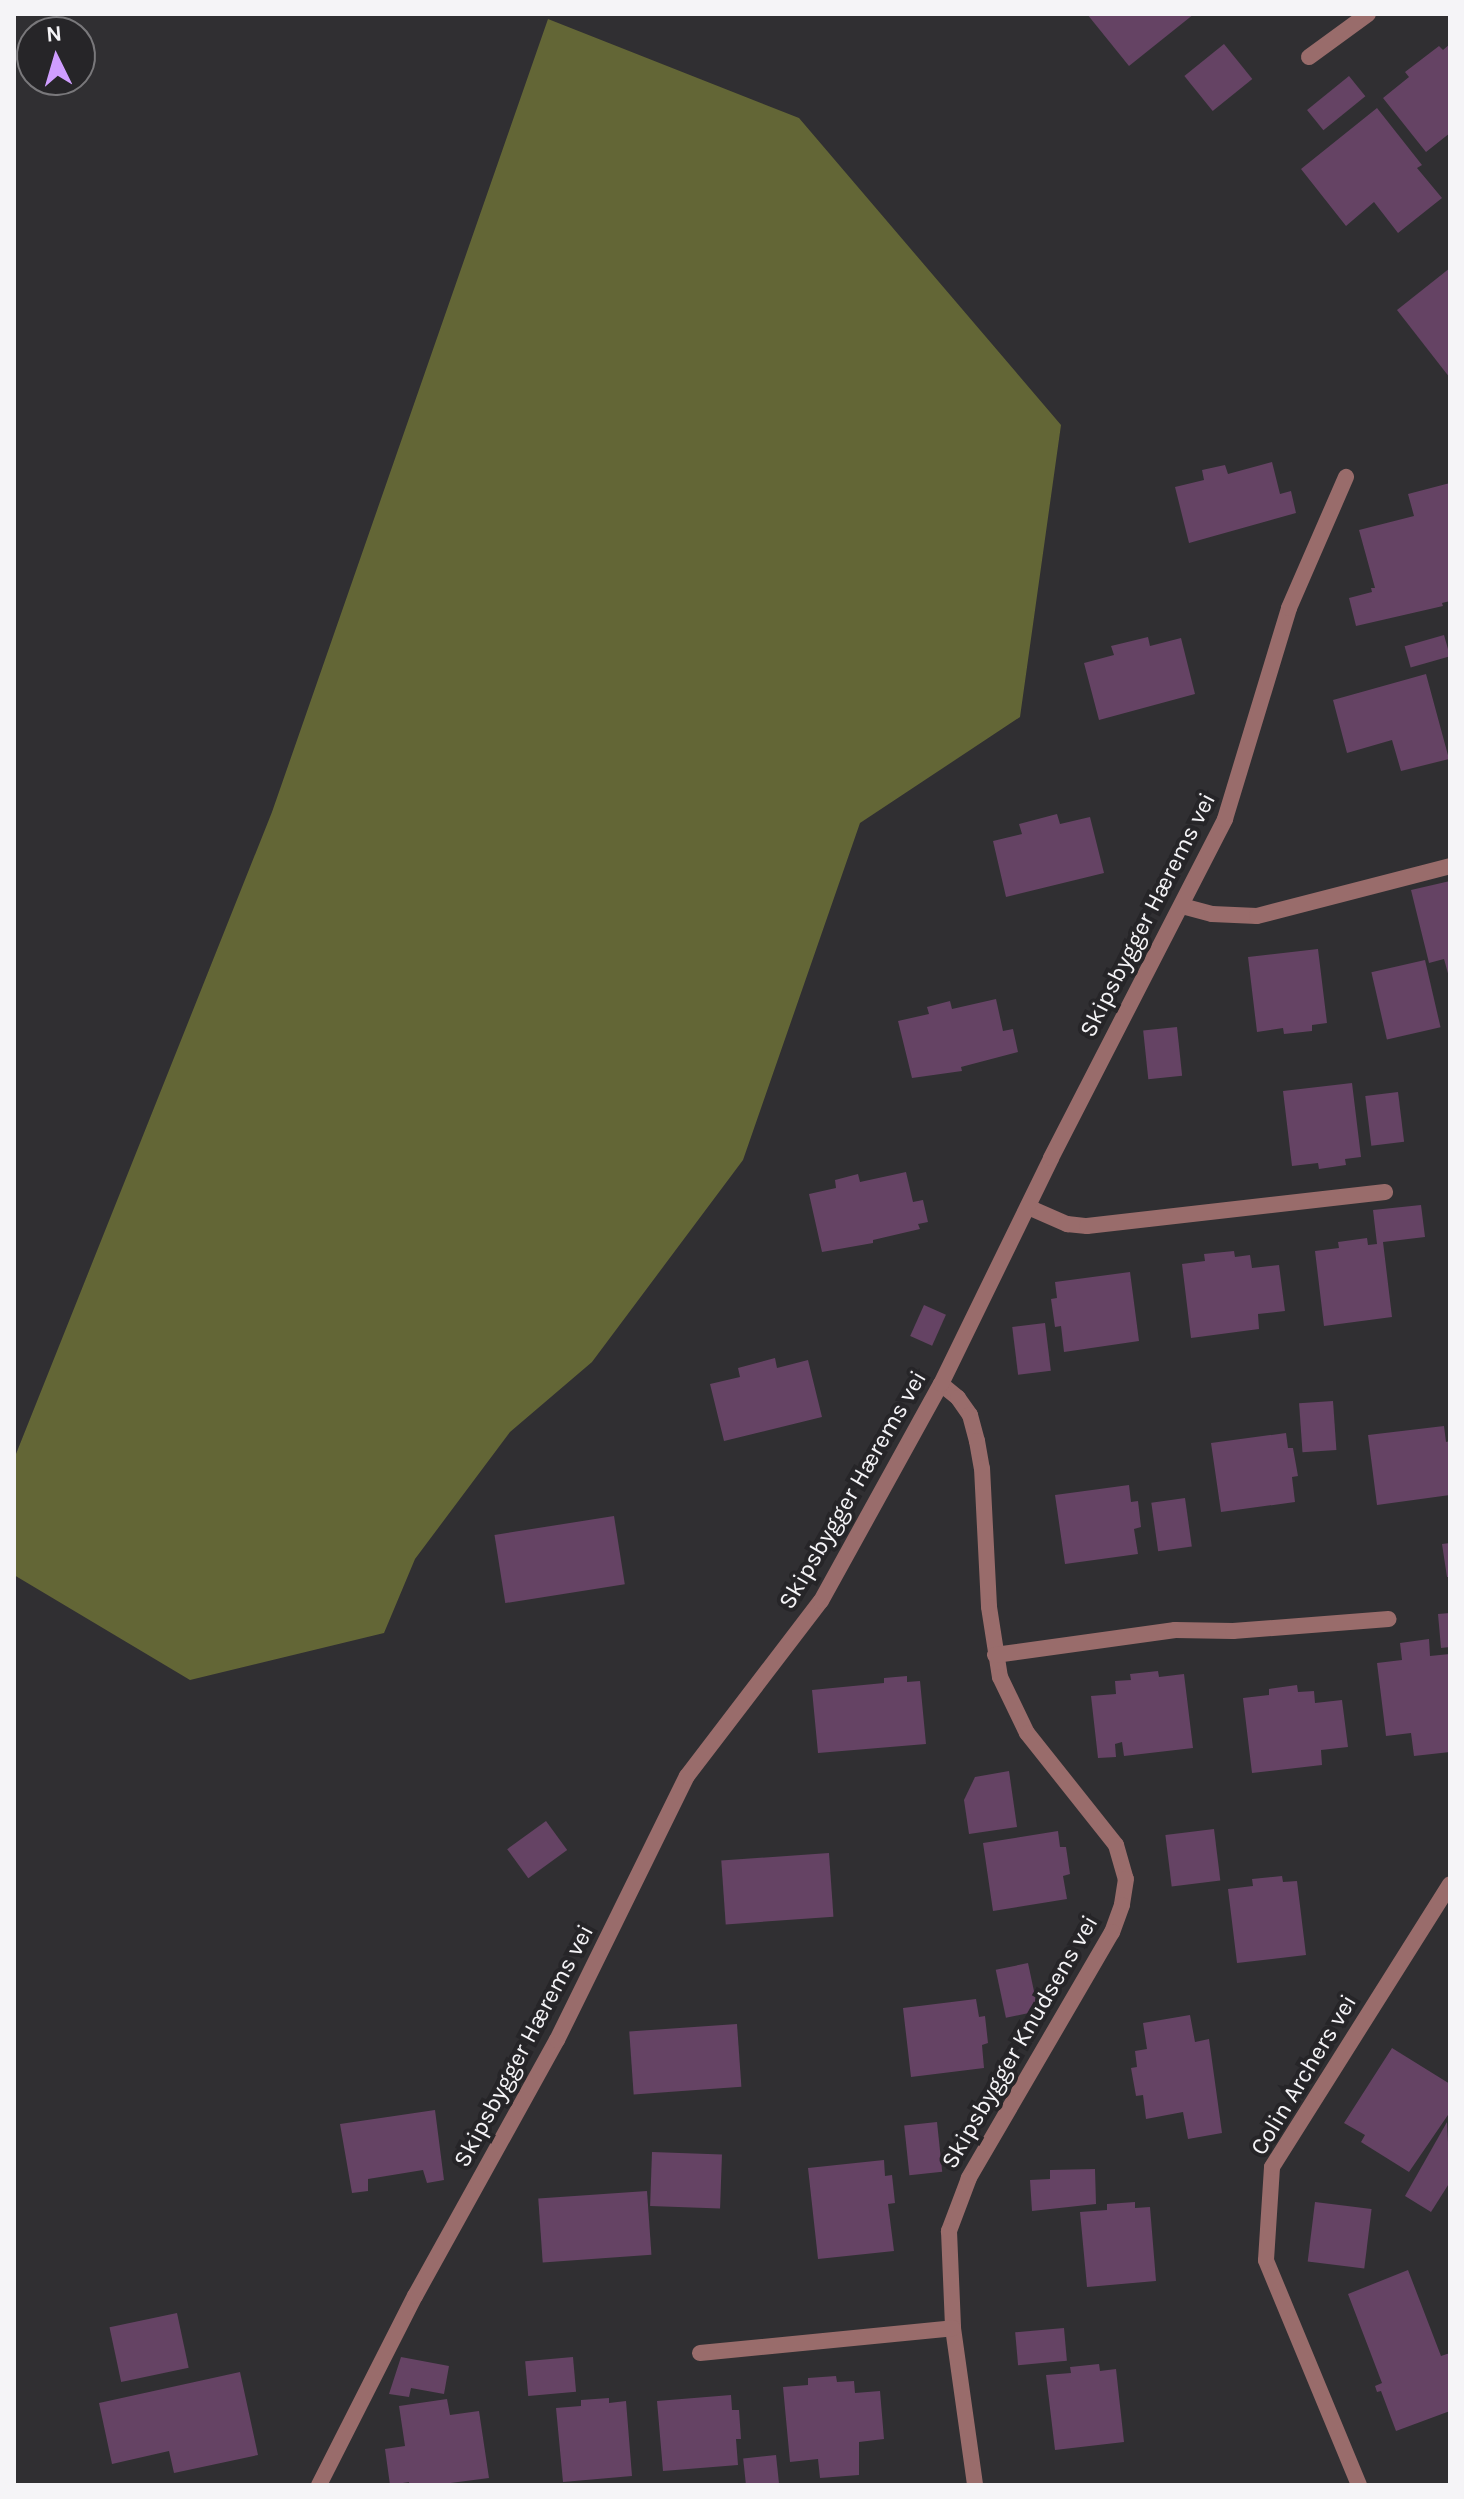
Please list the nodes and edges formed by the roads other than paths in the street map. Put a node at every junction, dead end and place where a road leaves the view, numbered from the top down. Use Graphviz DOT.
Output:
graph roads {
  1 [pos="1368,14"];
  2 [pos="1309,57"];
  3 [pos="1346,477"];
  4 [pos="1450,866"];
  5 [pos="1182,906"];
  6 [pos="1385,1192"];
  7 [pos="1028,1207"];
  8 [pos="941,1384"];
  9 [pos="1389,1619"];
  10 [pos="995,1655"];
  11 [pos="1450,1884"];
  12 [pos="953,2328"];
  13 [pos="700,2353"];
  14 [pos="319,2485"];
  15 [pos="975,2485"];
  16 [pos="1359,2485"];
  1 -- 2 [label="street"];
  3 -- 5 [label="street, Skipsbygger Hærems vei"];
  4 -- 5 [label="street"];
  5 -- 7 [label="street, Skipsbygger Hærems vei"];
  6 -- 7 [label="street"];
  7 -- 8 [label="street, Skipsbygger Hærems vei"];
  8 -- 10 [label="street, Skipsbygger Knudsens vei"];
  8 -- 14 [label="street, Skipsbygger Hærems vei"];
  9 -- 10 [label="street"];
  10 -- 12 [label="street, Skipsbygger Knudsens vei"];
  11 -- 16 [label="street, Colin Archers vei"];
  12 -- 13 [label="street"];
  12 -- 15 [label="street, Skipsbygger Knudsens vei"];
}
